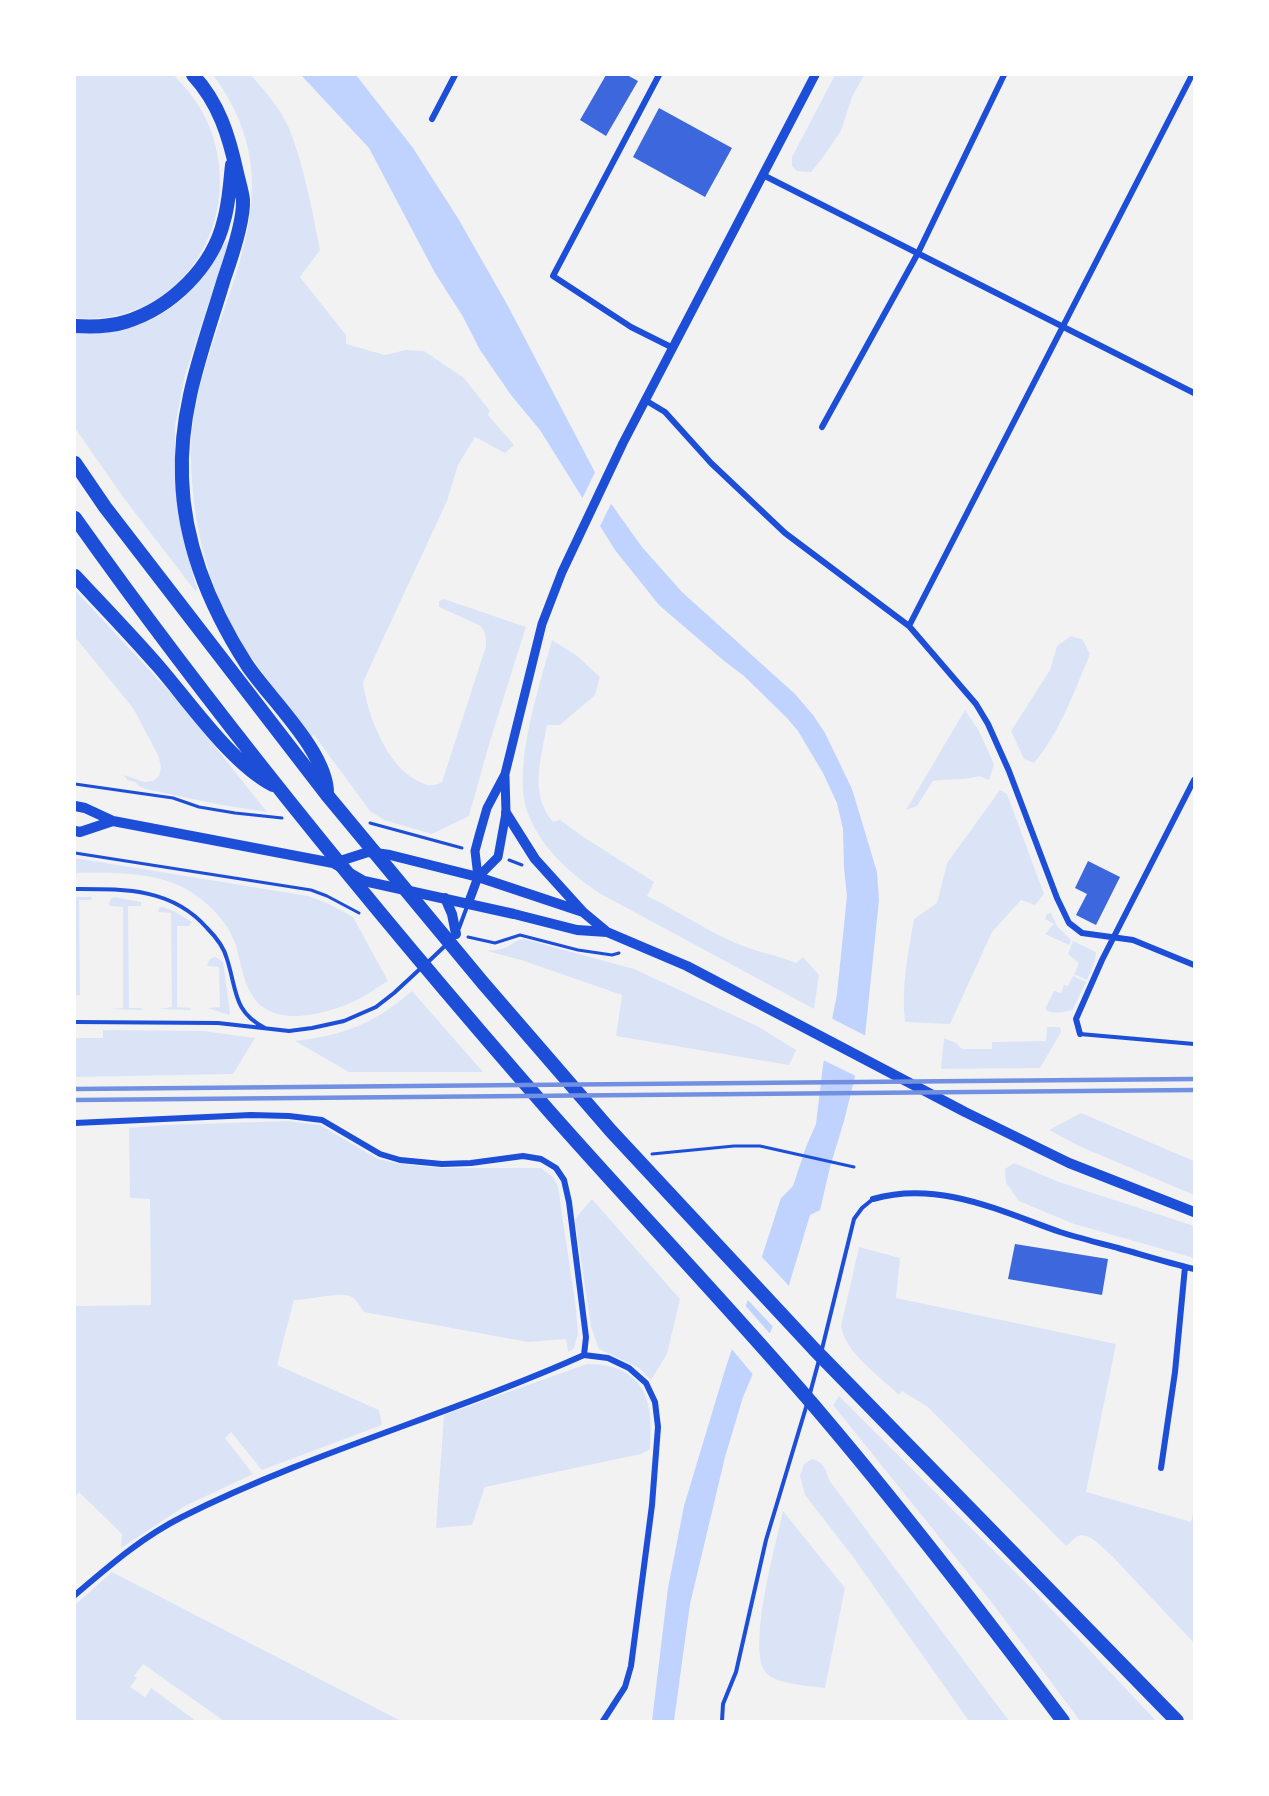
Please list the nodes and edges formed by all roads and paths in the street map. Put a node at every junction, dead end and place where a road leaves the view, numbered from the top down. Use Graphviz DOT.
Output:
graph roads {
  1 [pos="193,75"];
  2 [pos="455,75"];
  3 [pos="659,75"];
  4 [pos="815,75"];
  5 [pos="1004,75"];
  6 [pos="1192,75"];
  7 [pos="432,119"];
  8 [pos="234,158"];
  9 [pos="763,175"];
  10 [pos="918,253"];
  11 [pos="75,326"];
  12 [pos="1062,326"];
  13 [pos="673,348"];
  14 [pos="1194,393"];
  15 [pos="645,400"];
  16 [pos="822,427"];
  17 [pos="75,463"];
  18 [pos="75,518"];
  19 [pos="75,576"];
  20 [pos="909,626"];
  21 [pos="505,774"];
  22 [pos="1194,780"];
  23 [pos="75,784"];
  24 [pos="280,789"];
  25 [pos="327,795"];
  26 [pos="75,806"];
  27 [pos="506,813"];
  28 [pos="289,818"];
  29 [pos="113,821"];
  30 [pos="361,821"];
  31 [pos="75,831"];
  32 [pos="459,847"];
  33 [pos="509,860"];
  34 [pos="333,863"];
  35 [pos="528,867"];
  36 [pos="478,877"];
  37 [pos="75,889"];
  38 [pos="445,898"];
  39 [pos="468,904"];
  40 [pos="583,912"];
  41 [pos="608,932"];
  42 [pos="456,934"];
  43 [pos="1113,938"];
  44 [pos="1194,964"];
  45 [pos="75,1022"];
  46 [pos="268,1030"];
  47 [pos="1080,1034"];
  48 [pos="1194,1044"];
  49 [pos="75,1123"];
  50 [pos="645,1155"];
  51 [pos="854,1167"];
  52 [pos="873,1200"];
  53 [pos="1194,1212"];
  54 [pos="1185,1267"];
  55 [pos="1194,1269"];
  56 [pos="584,1355"];
  57 [pos="1161,1468"];
  58 [pos="75,1595"];
  59 [pos="603,1721"];
  60 [pos="722,1721"];
  61 [pos="1063,1721"];
  62 [pos="1177,1721"];
  1 -- 8 [label="highway"];
  2 -- 7 [label="street"];
  3 -- 13 [label="street"];
  4 -- 9 [label="street"];
  5 -- 10 [label="street"];
  6 -- 12 [label="street"];
  8 -- 11 [label="highway"];
  8 -- 25 [label="highway"];
  9 -- 10 [label="street"];
  9 -- 13 [label="street"];
  10 -- 12 [label="street"];
  10 -- 16 [label="street"];
  12 -- 14 [label="street"];
  12 -- 20 [label="street"];
  13 -- 15 [label="street"];
  15 -- 20 [label="street"];
  15 -- 21 [label="street"];
  17 -- 25 [label="highway"];
  18 -- 24 [label="highway"];
  19 -- 24 [label="highway"];
  20 -- 43 [label="street"];
  21 -- 27 [label="street"];
  21 -- 36 [label="street"];
  22 -- 43 [label="street"];
  23 -- 28 [label="path"];
  24 -- 61 [label="highway"];
  25 -- 62 [label="highway"];
  26 -- 29 [label="main road"];
  27 -- 36 [label="street"];
  27 -- 40 [label="main road"];
  29 -- 31 [label="main road"];
  29 -- 34 [label="main road"];
  30 -- 32 [label="path"];
  33 -- 35 [label="path"];
  34 -- 36 [label="main road"];
  34 -- 38 [label="main road"];
  36 -- 39 [label="street"];
  36 -- 40 [label="main road"];
  37 -- 46 [label="lane"];
  38 -- 39 [label="main road"];
  38 -- 42 [label="main road"];
  39 -- 41 [label="main road"];
  39 -- 42 [label="lane"];
  40 -- 41 [label="main road"];
  41 -- 53 [label="main road"];
  42 -- 46 [label="lane"];
  43 -- 44 [label="street"];
  43 -- 47 [label="street"];
  45 -- 46 [label="lane"];
  47 -- 48 [label="lane"];
  49 -- 56 [label="street"];
  50 -- 51 [label="path"];
  52 -- 54 [label="street"];
  52 -- 60 [label="lane"];
  54 -- 55 [label="street"];
  54 -- 57 [label="street"];
  56 -- 58 [label="street"];
  56 -- 59 [label="street"];
}
